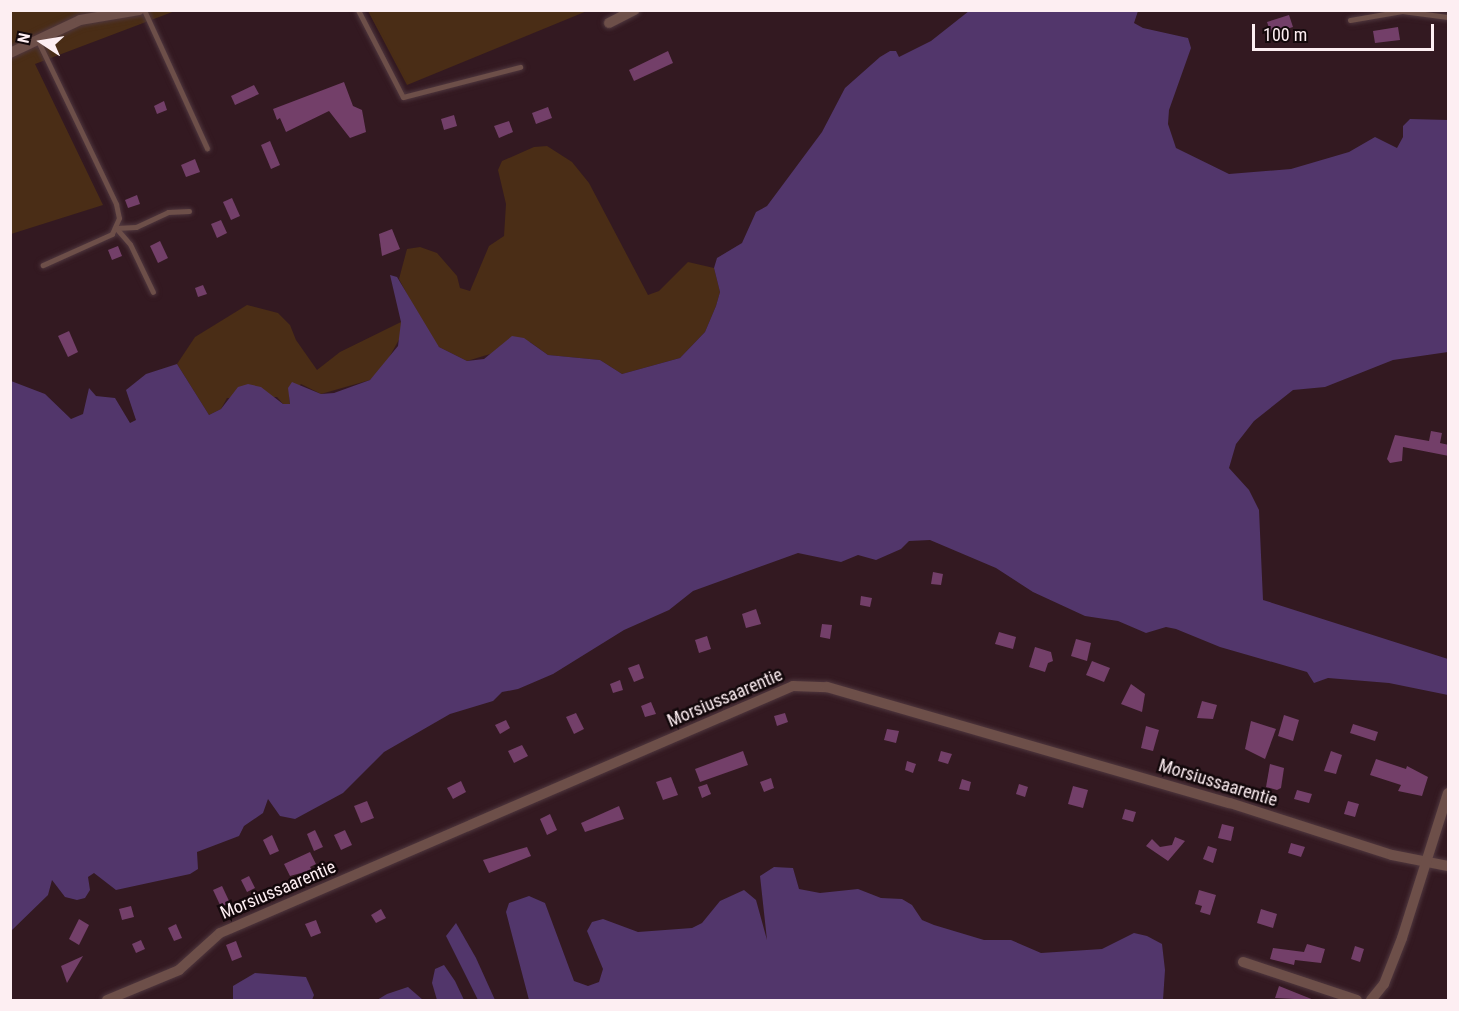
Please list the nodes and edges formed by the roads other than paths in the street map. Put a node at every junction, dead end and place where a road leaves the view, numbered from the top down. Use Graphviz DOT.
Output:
graph roads {
  1 [pos="139,10"];
  2 [pos="144,10"];
  3 [pos="358,10"];
  4 [pos="635,10"];
  5 [pos="1449,17"];
  6 [pos="1350,20"];
  7 [pos="609,23"];
  8 [pos="38,41"];
  9 [pos="10,53"];
  10 [pos="520,67"];
  11 [pos="207,148"];
  12 [pos="189,211"];
  13 [pos="116,228"];
  14 [pos="43,265"];
  15 [pos="153,292"];
  16 [pos="1449,793"];
  17 [pos="1429,861"];
  18 [pos="1449,866"];
  19 [pos="1243,962"];
  20 [pos="106,1000"];
  21 [pos="1357,1000"];
  22 [pos="1371,1000"];
  1 -- 8 [label="street"];
  2 -- 11 [label="lane"];
  3 -- 10 [label="lane"];
  4 -- 7 [label="street"];
  5 -- 6 [label="lane"];
  8 -- 9 [label="street"];
  8 -- 13 [label="lane"];
  12 -- 13 [label="lane"];
  13 -- 14 [label="lane"];
  13 -- 15 [label="lane"];
  16 -- 17 [label="street"];
  17 -- 18 [label="street, Morsiussaarentie"];
  17 -- 20 [label="street, Morsiussaarentie"];
  17 -- 22 [label="street"];
  19 -- 21 [label="street"];
}
